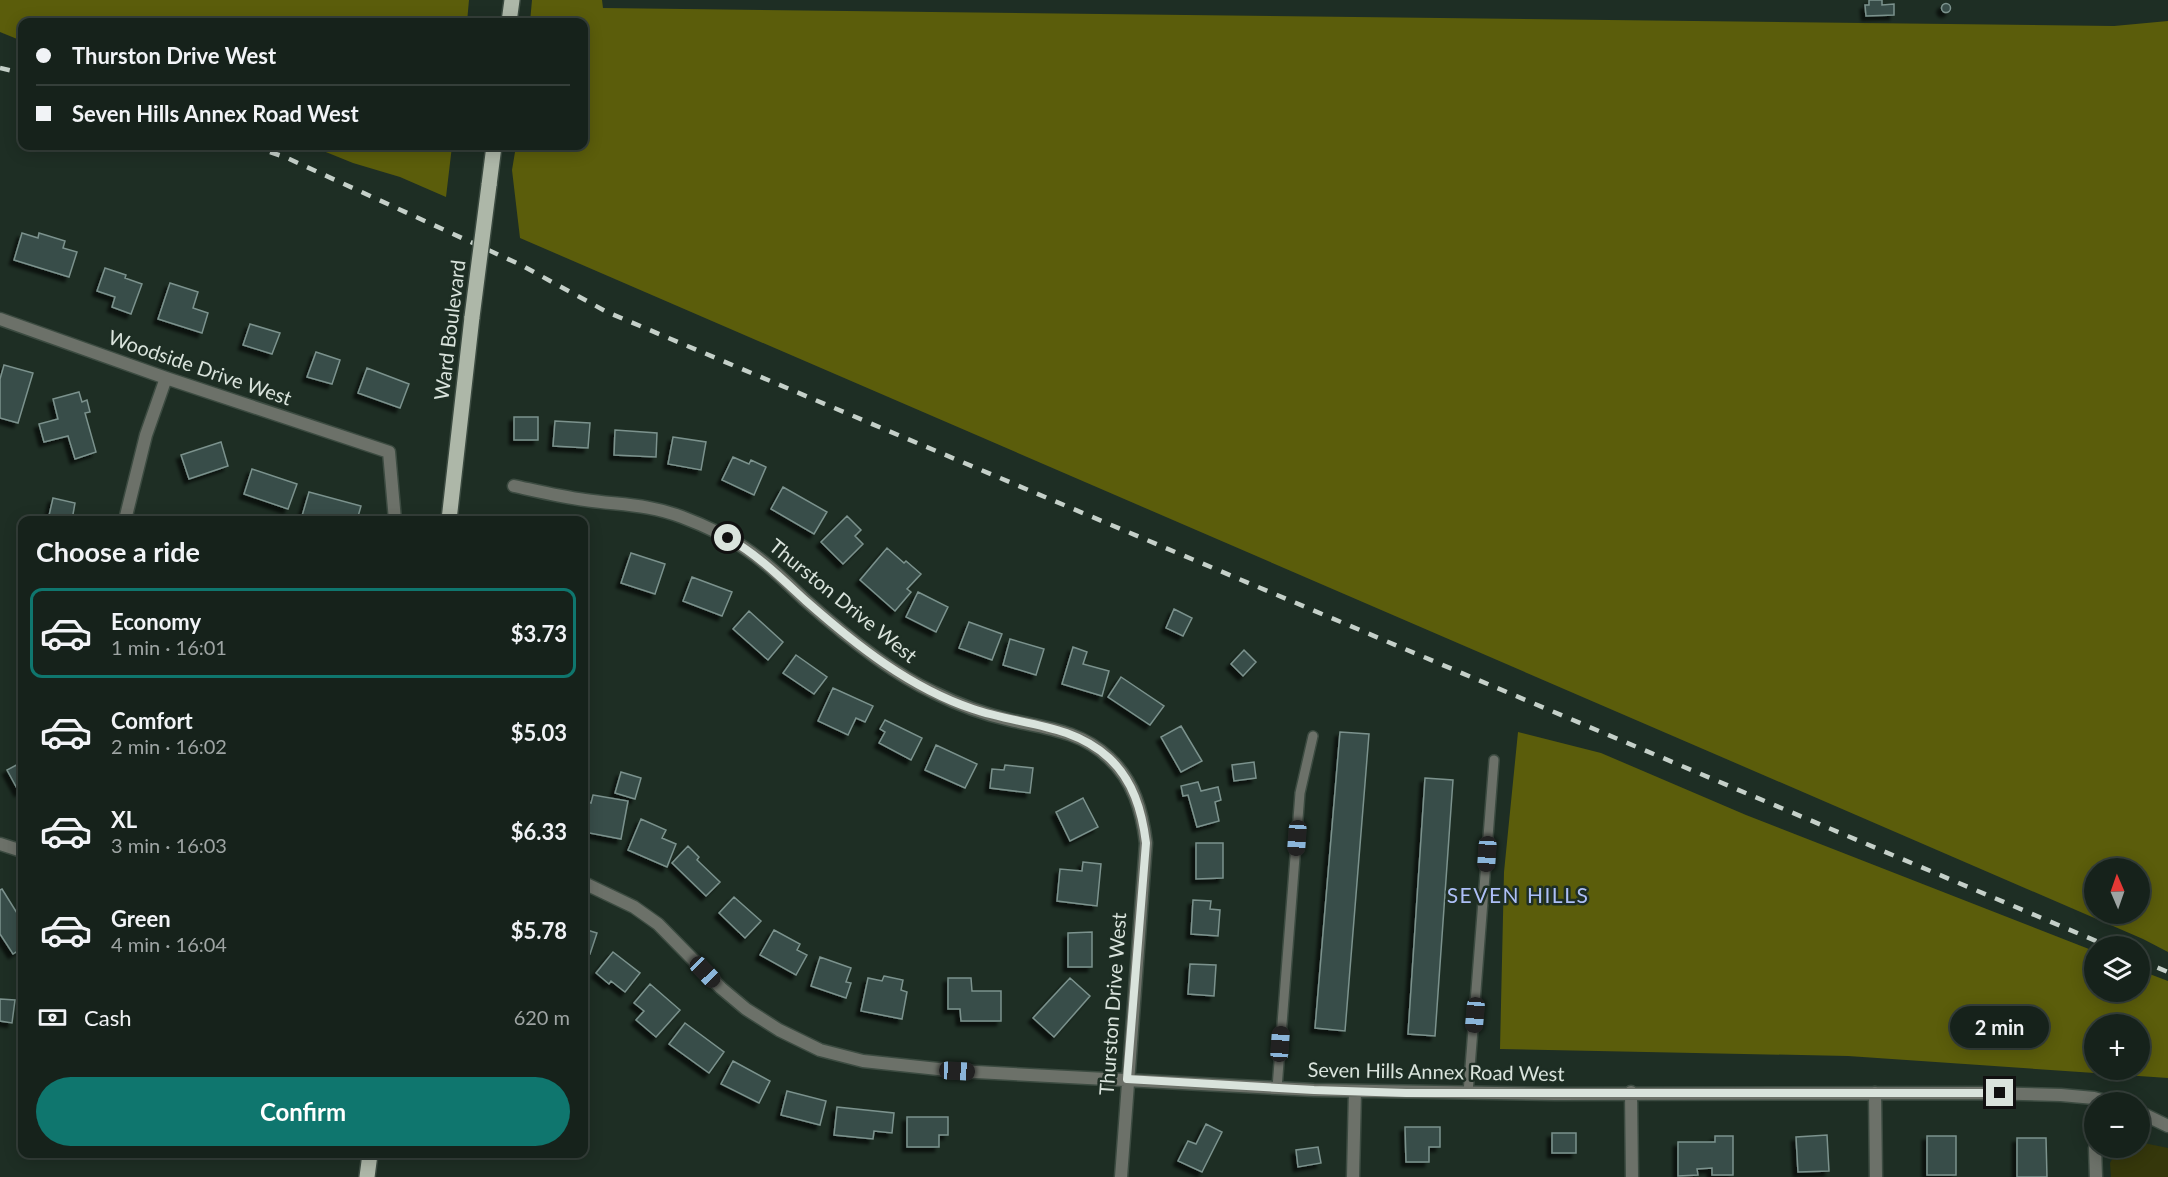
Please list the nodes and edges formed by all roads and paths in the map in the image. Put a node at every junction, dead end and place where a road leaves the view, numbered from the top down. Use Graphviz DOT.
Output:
graph roads {
  1 [pos="512,0"];
  2 [pos="510,18"];
  3 [pos="493,150"];
  4 [pos="0,319"];
  5 [pos="166,378"];
  6 [pos="514,486"];
  7 [pos="126,516"];
  8 [pos="395,516"];
  9 [pos="449,516"];
  10 [pos="1313,736"];
  11 [pos="1494,760"];
  12 [pos="0,844"];
  13 [pos="18,850"];
  14 [pos="588,885"];
  15 [pos="1127,1079"];
  16 [pos="1277,1088"];
  17 [pos="1355,1091"];
  18 [pos="1631,1092"];
  19 [pos="1468,1093"];
  20 [pos="1875,1093"];
  21 [pos="2084,1100"];
  22 [pos="2150,1117"];
  23 [pos="2168,1126"];
  24 [pos="369,1158"];
  25 [pos="2095,1158"];
  26 [pos="367,1177"];
  27 [pos="1121,1177"];
  28 [pos="1353,1177"];
  29 [pos="1632,1177"];
  30 [pos="1876,1177"];
  31 [pos="2096,1177"];
  1 -- 2 [label="main road"];
  3 -- 9 [label="main road, Ward Boulevard, bridge"];
  4 -- 5 [label="street, Woodside Drive West"];
  5 -- 7 [label="street"];
  5 -- 8 [label="street, Woodside Drive West"];
  6 -- 15 [label="street, Thurston Drive West"];
  10 -- 16 [label="lane"];
  11 -- 19 [label="lane"];
  12 -- 13 [label="street"];
  14 -- 15 [label="street, Seven Hills Annex Road West"];
  15 -- 16 [label="street, Seven Hills Annex Road West"];
  15 -- 27 [label="street, Thurston Drive West"];
  16 -- 17 [label="street, Seven Hills Annex Road West"];
  17 -- 19 [label="street, Seven Hills Annex Road West"];
  17 -- 28 [label="street"];
  18 -- 19 [label="street, Seven Hills Annex Road West"];
  18 -- 20 [label="street, Seven Hills Annex Road West"];
  18 -- 29 [label="street"];
  20 -- 21 [label="street, Seven Hills Annex Road West"];
  20 -- 30 [label="street"];
  22 -- 23 [label="street"];
  24 -- 26 [label="main road"];
  25 -- 31 [label="street"];
}
